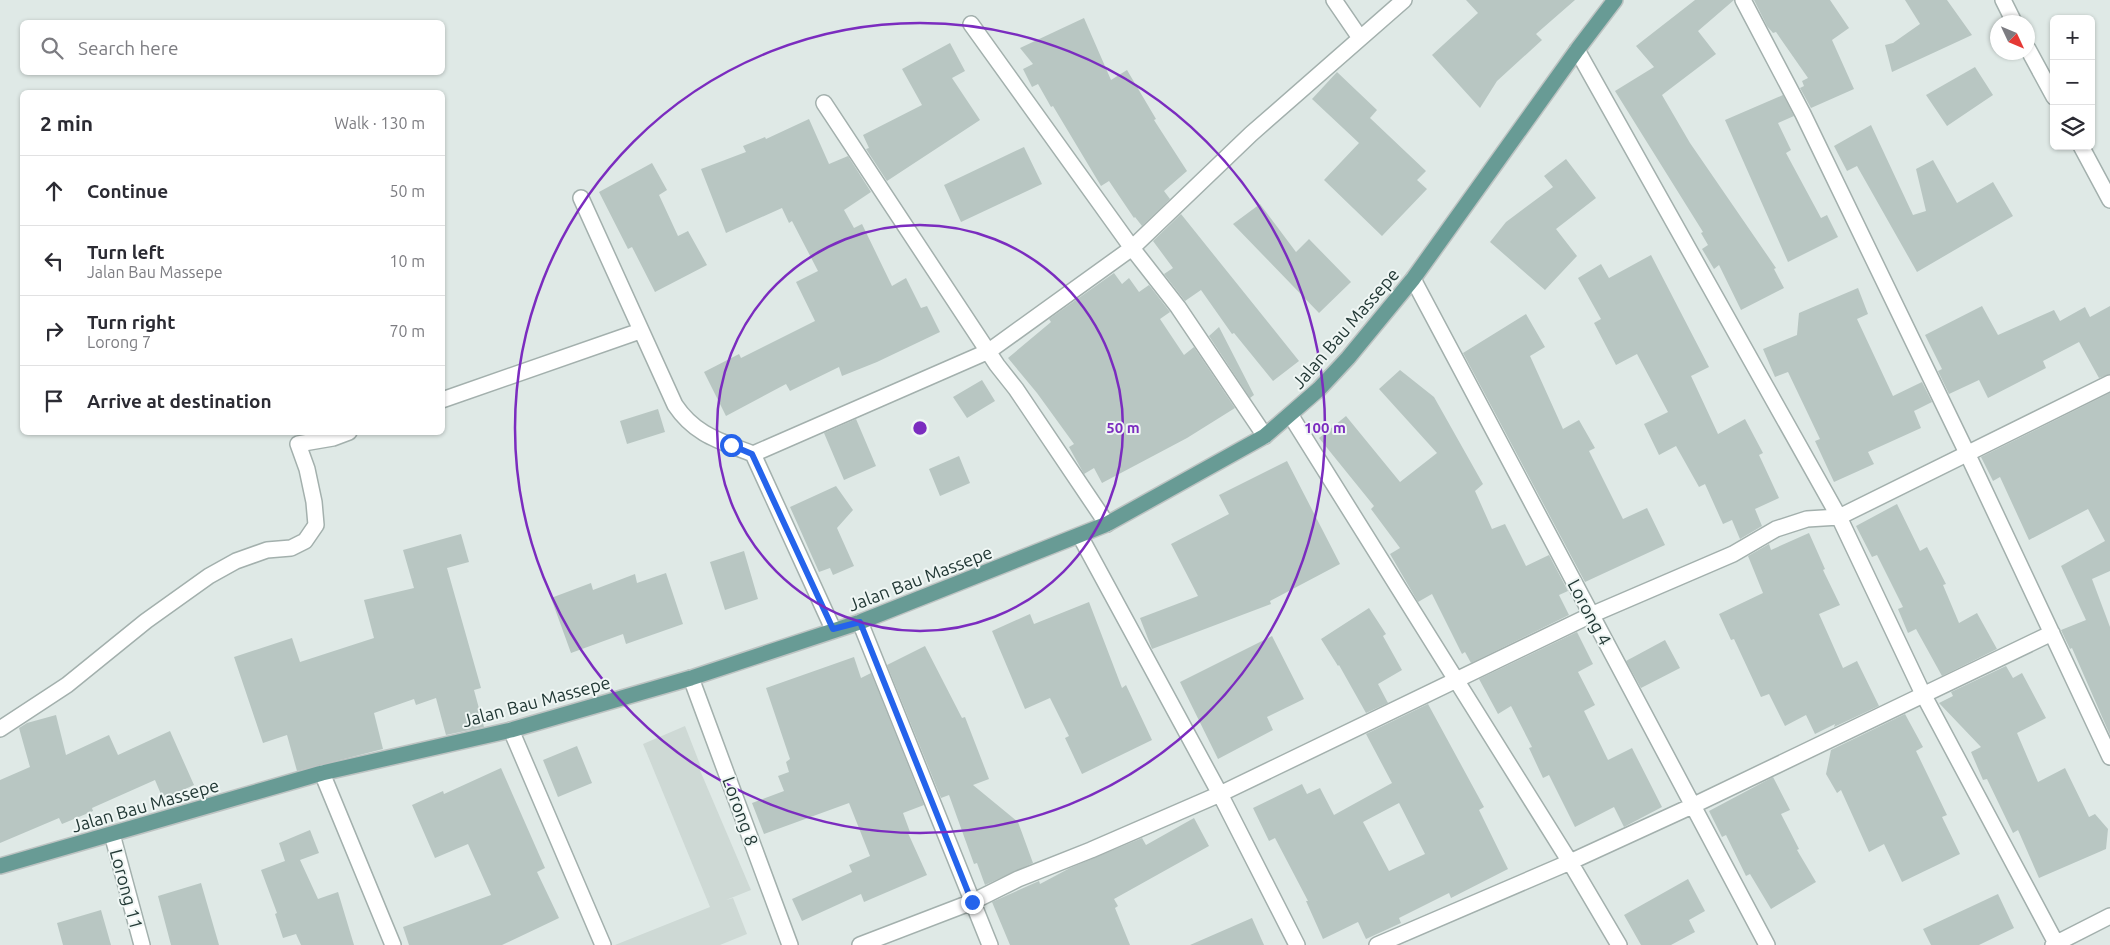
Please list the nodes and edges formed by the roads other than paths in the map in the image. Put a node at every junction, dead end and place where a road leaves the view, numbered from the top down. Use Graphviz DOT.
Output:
graph roads {
  1 [pos="1334,0"];
  2 [pos="1404,0"];
  3 [pos="1743,0"];
  4 [pos="2003,0"];
  5 [pos="1609,3"];
  6 [pos="2010,15"];
  7 [pos="970,24"];
  8 [pos="1360,38"];
  9 [pos="1577,50"];
  10 [pos="2034,60"];
  11 [pos="2050,89"];
  12 [pos="824,103"];
  13 [pos="2083,150"];
  14 [pos="581,198"];
  15 [pos="2110,200"];
  16 [pos="1132,248"];
  17 [pos="1413,279"];
  18 [pos="640,331"];
  19 [pos="990,351"];
  20 [pos="2110,383"];
  21 [pos="445,399"];
  22 [pos="1291,416"];
  23 [pos="341,435"];
  24 [pos="1265,436"];
  25 [pos="1967,453"];
  26 [pos="752,454"];
  27 [pos="1839,517"];
  28 [pos="1107,524"];
  29 [pos="1080,536"];
  30 [pos="1591,615"];
  31 [pos="860,622"];
  32 [pos="833,629"];
  33 [pos="2052,633"];
  34 [pos="691,678"];
  35 [pos="1455,681"];
  36 [pos="1923,694"];
  37 [pos="0,729"];
  38 [pos="511,730"];
  39 [pos="2110,757"];
  40 [pos="322,773"];
  41 [pos="1220,794"];
  42 [pos="1692,806"];
  43 [pos="112,834"];
  44 [pos="1570,862"];
  45 [pos="0,866"];
  46 [pos="972,902"];
  47 [pos="2110,916"];
  48 [pos="2056,944"];
  49 [pos="142,945"];
  50 [pos="393,945"];
  51 [pos="603,945"];
  52 [pos="790,945"];
  53 [pos="860,945"];
  54 [pos="990,945"];
  55 [pos="1297,945"];
  56 [pos="1376,945"];
  57 [pos="1619,945"];
  58 [pos="1767,945"];
  1 -- 8 [label="street"];
  2 -- 8 [label="street"];
  3 -- 25 [label="street"];
  4 -- 6 [label="street"];
  5 -- 9 [label="main road, Jalan Bau Massepe"];
  7 -- 16 [label="street"];
  8 -- 16 [label="street"];
  9 -- 17 [label="main road, Jalan Bau Massepe"];
  9 -- 27 [label="street"];
  10 -- 11 [label="street"];
  12 -- 19 [label="street"];
  13 -- 15 [label="street"];
  14 -- 18 [label="street"];
  16 -- 19 [label="street"];
  16 -- 24 [label="street"];
  17 -- 22 [label="main road, Jalan Bau Massepe"];
  17 -- 30 [label="street, Lorong 4"];
  18 -- 21 [label="street"];
  18 -- 26 [label="street"];
  19 -- 26 [label="street"];
  19 -- 28 [label="street"];
  20 -- 25 [label="street"];
  22 -- 24 [label="main road, Jalan Bau Massepe"];
  22 -- 35 [label="street"];
  23 -- 37 [label="street"];
  24 -- 28 [label="main road, Jalan Bau Massepe"];
  25 -- 27 [label="street"];
  25 -- 33 [label="street"];
  26 -- 32 [label="street"];
  27 -- 30 [label="street"];
  27 -- 36 [label="street"];
  28 -- 29 [label="main road, Jalan Bau Massepe"];
  29 -- 31 [label="main road, Jalan Bau Massepe"];
  29 -- 41 [label="street"];
  30 -- 35 [label="street"];
  30 -- 42 [label="street, Lorong 4"];
  31 -- 32 [label="main road, Jalan Bau Massepe"];
  31 -- 46 [label="street"];
  32 -- 34 [label="main road, Jalan Bau Massepe"];
  33 -- 36 [label="street"];
  33 -- 39 [label="street"];
  34 -- 38 [label="main road, Jalan Bau Massepe"];
  34 -- 52 [label="street, Lorong 8"];
  35 -- 41 [label="street"];
  35 -- 44 [label="street"];
  36 -- 42 [label="street"];
  36 -- 48 [label="street"];
  38 -- 40 [label="main road, Jalan Bau Massepe"];
  38 -- 51 [label="street"];
  40 -- 43 [label="main road, Jalan Bau Massepe"];
  40 -- 50 [label="street"];
  41 -- 46 [label="street"];
  41 -- 55 [label="street"];
  42 -- 44 [label="street"];
  42 -- 58 [label="street, Lorong 4"];
  43 -- 45 [label="main road, Jalan Bau Massepe"];
  43 -- 49 [label="street, Lorong 11"];
  44 -- 56 [label="street"];
  44 -- 57 [label="street"];
  46 -- 53 [label="street"];
  46 -- 54 [label="street"];
  47 -- 48 [label="street"];
}
